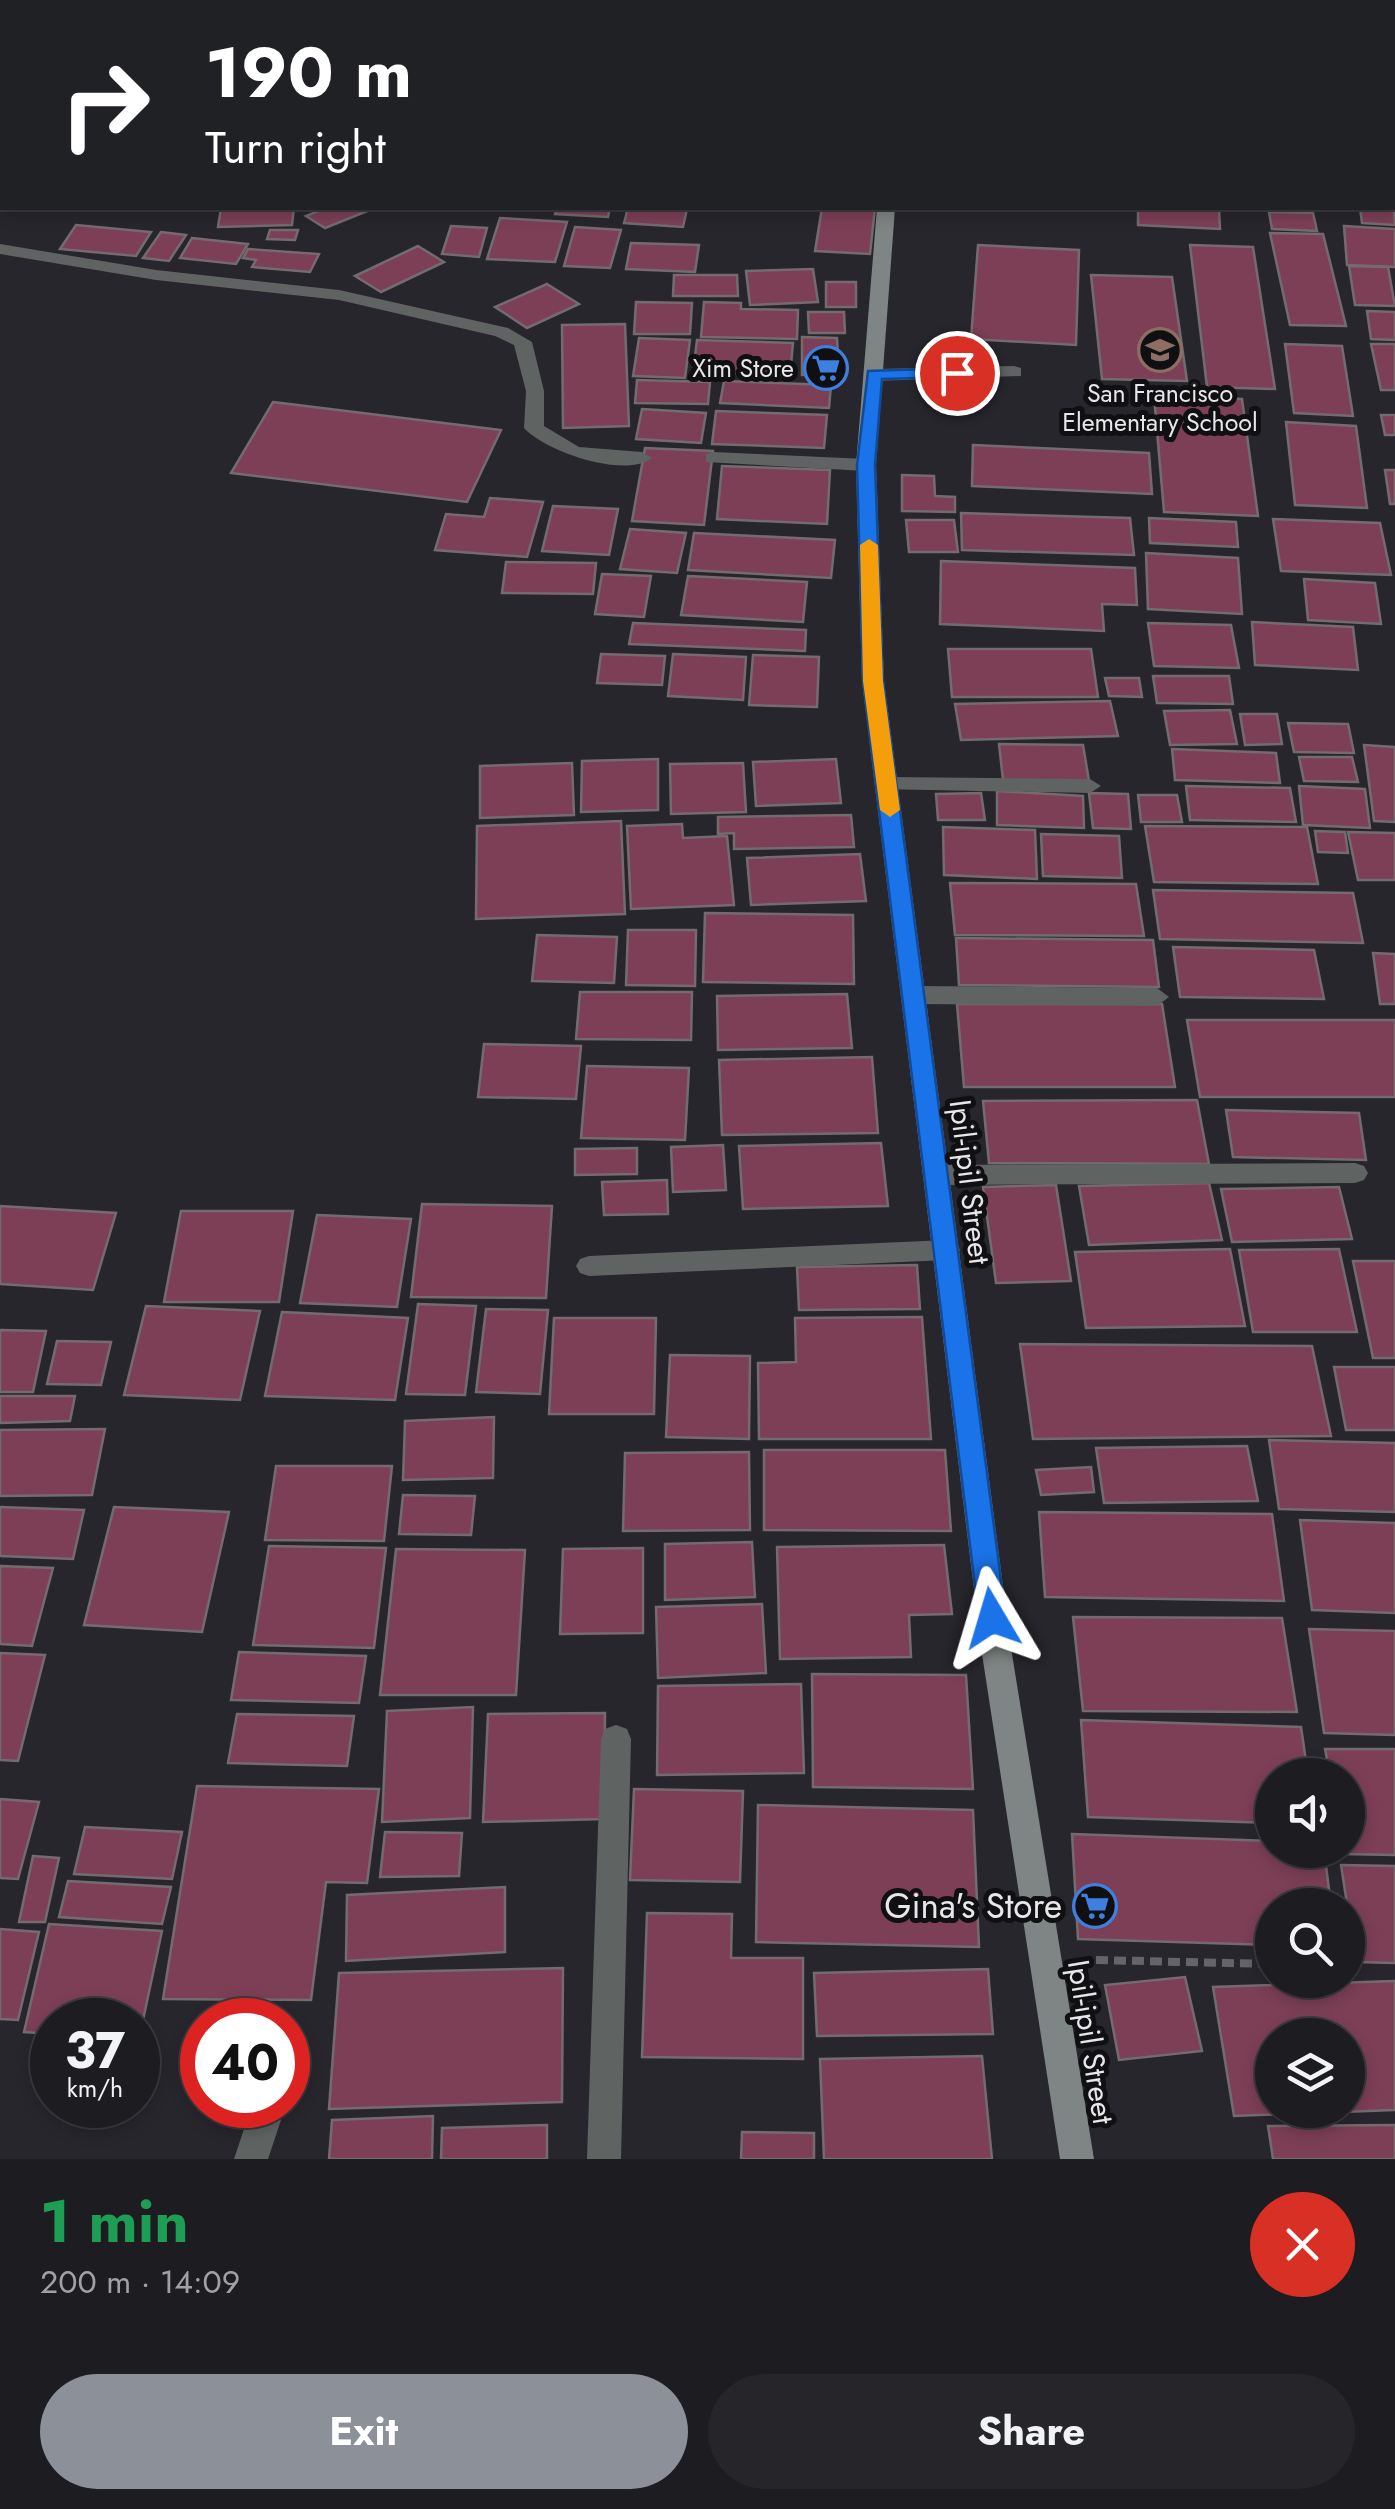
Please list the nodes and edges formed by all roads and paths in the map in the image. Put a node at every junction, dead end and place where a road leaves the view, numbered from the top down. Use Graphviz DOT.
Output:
graph roads {
  1 [pos="886,210"];
  2 [pos="0,249"];
  3 [pos="1014,372"];
  4 [pos="874,374"];
  5 [pos="642,458"];
  6 [pos="713,458"];
  7 [pos="866,465"];
  8 [pos="886,784"];
  9 [pos="1090,786"];
  10 [pos="913,995"];
  11 [pos="1157,997"];
  12 [pos="1356,1173"];
  13 [pos="936,1175"];
  14 [pos="946,1250"];
  15 [pos="589,1266"];
  16 [pos="616,1739"];
  17 [pos="1045,1959"];
  18 [pos="1255,1964"];
  19 [pos="262,2128"];
  20 [pos="251,2159"];
  21 [pos="604,2159"];
  22 [pos="1078,2159"];
  1 -- 4 [label="street, Ipil-ipil Street"];
  2 -- 5 [label="street"];
  3 -- 4 [label="street"];
  4 -- 7 [label="street, Ipil-ipil Street"];
  6 -- 7 [label="street"];
  7 -- 8 [label="street, Ipil-ipil Street"];
  8 -- 9 [label="street"];
  8 -- 10 [label="street, Ipil-ipil Street"];
  10 -- 11 [label="street"];
  10 -- 13 [label="street, Ipil-ipil Street"];
  12 -- 13 [label="street"];
  13 -- 14 [label="street, Ipil-ipil Street"];
  14 -- 15 [label="street"];
  14 -- 17 [label="street, Ipil-ipil Street"];
  16 -- 21 [label="street"];
  17 -- 18 [label="path"];
  17 -- 22 [label="street, Ipil-ipil Street"];
  19 -- 20 [label="street"];
}
